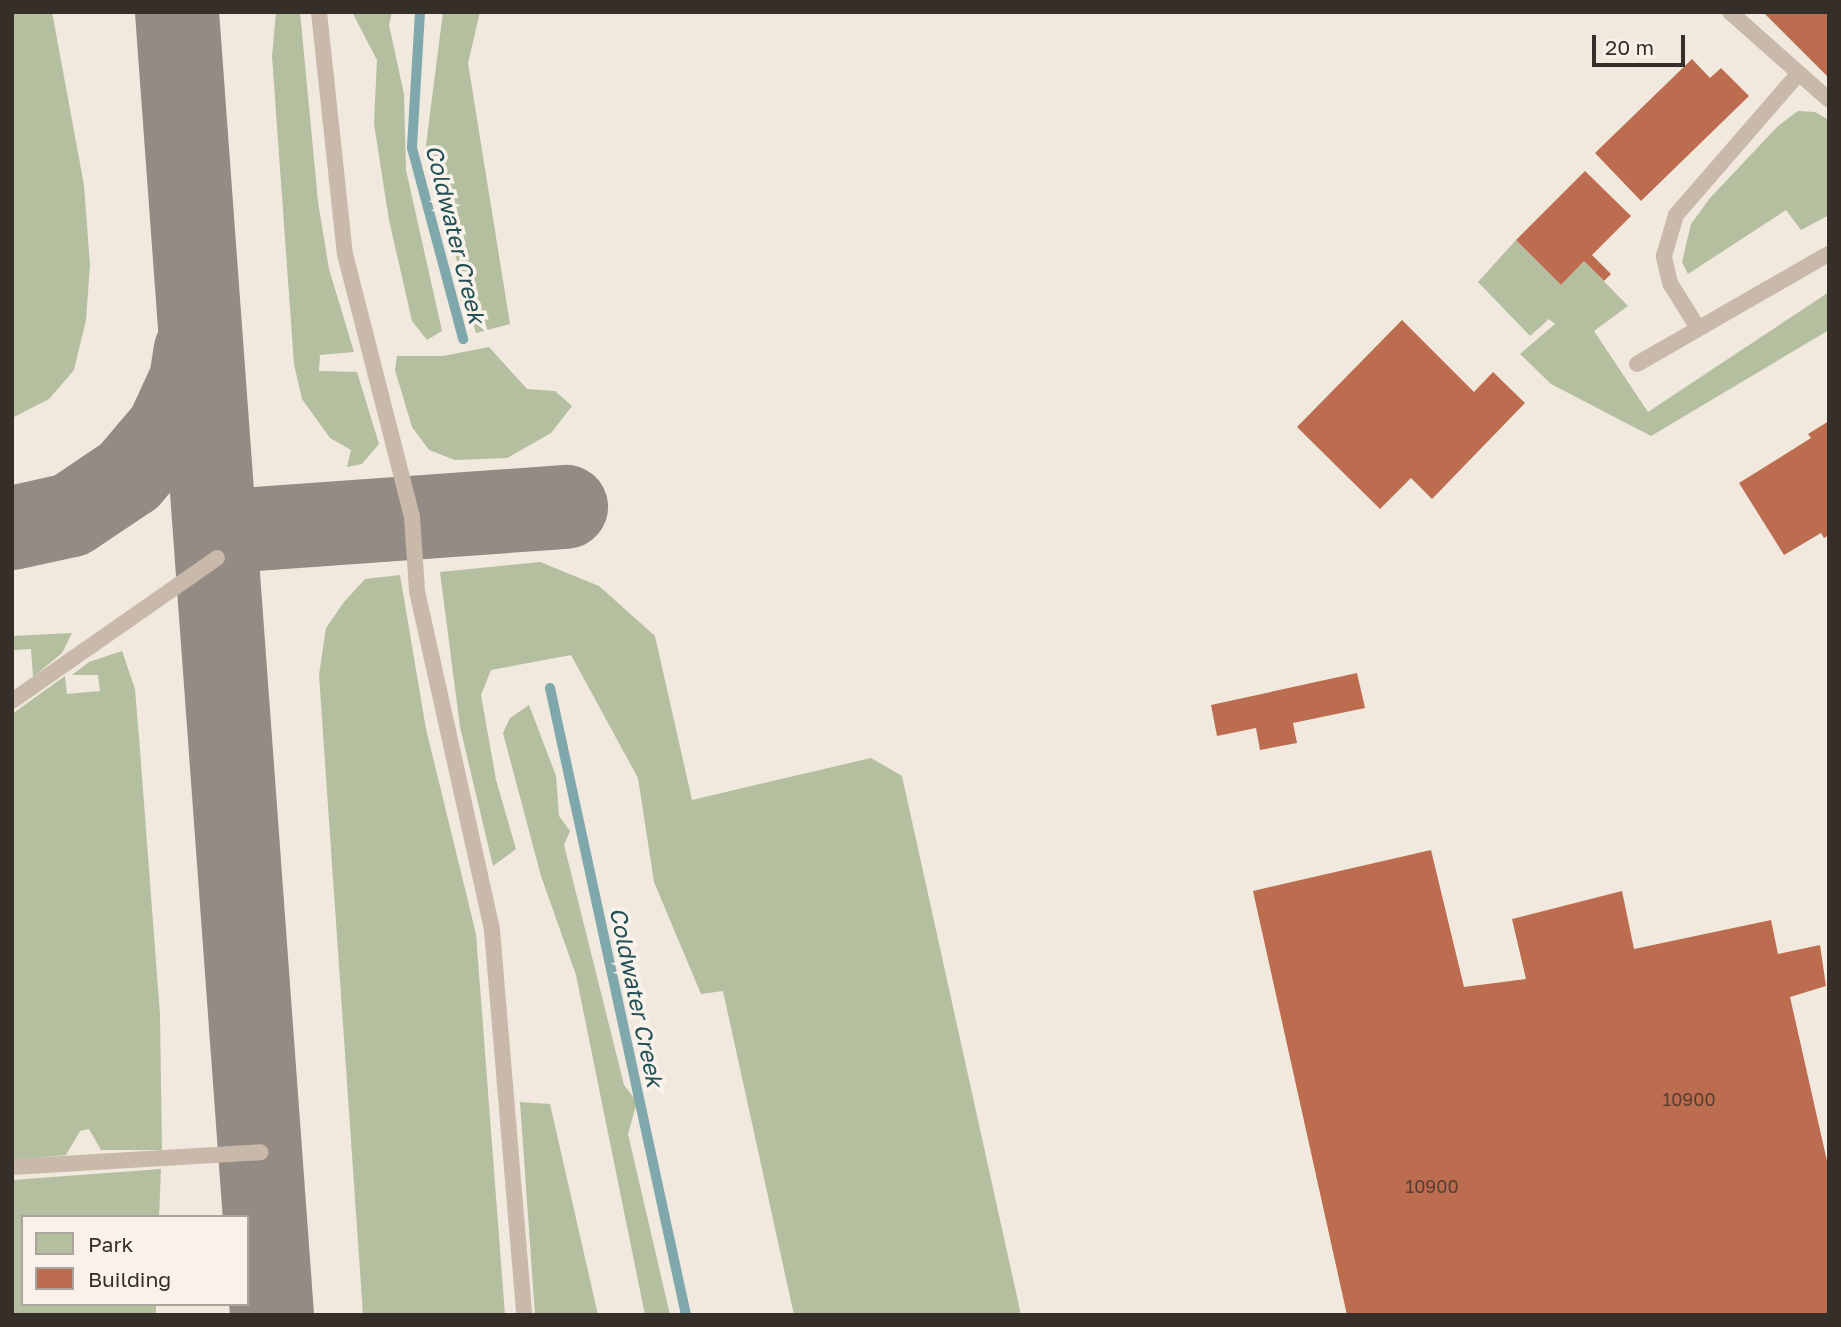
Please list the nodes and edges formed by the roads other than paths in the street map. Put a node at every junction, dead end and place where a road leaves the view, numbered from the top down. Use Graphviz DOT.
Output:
graph roads {
  1 [pos="319,12"];
  2 [pos="1730,12"];
  3 [pos="1798,74"];
  4 [pos="1829,100"];
  5 [pos="1828,254"];
  6 [pos="1698,328"];
  7 [pos="1637,364"];
  8 [pos="217,558"];
  9 [pos="12,701"];
  10 [pos="261,1152"];
  11 [pos="12,1167"];
  12 [pos="524,1315"];
  1 -- 12 [label="lane"];
  2 -- 3 [label="lane"];
  3 -- 4 [label="lane"];
  3 -- 6 [label="lane"];
  5 -- 6 [label="lane"];
  6 -- 7 [label="lane"];
  8 -- 9 [label="lane"];
  10 -- 11 [label="lane"];
}
